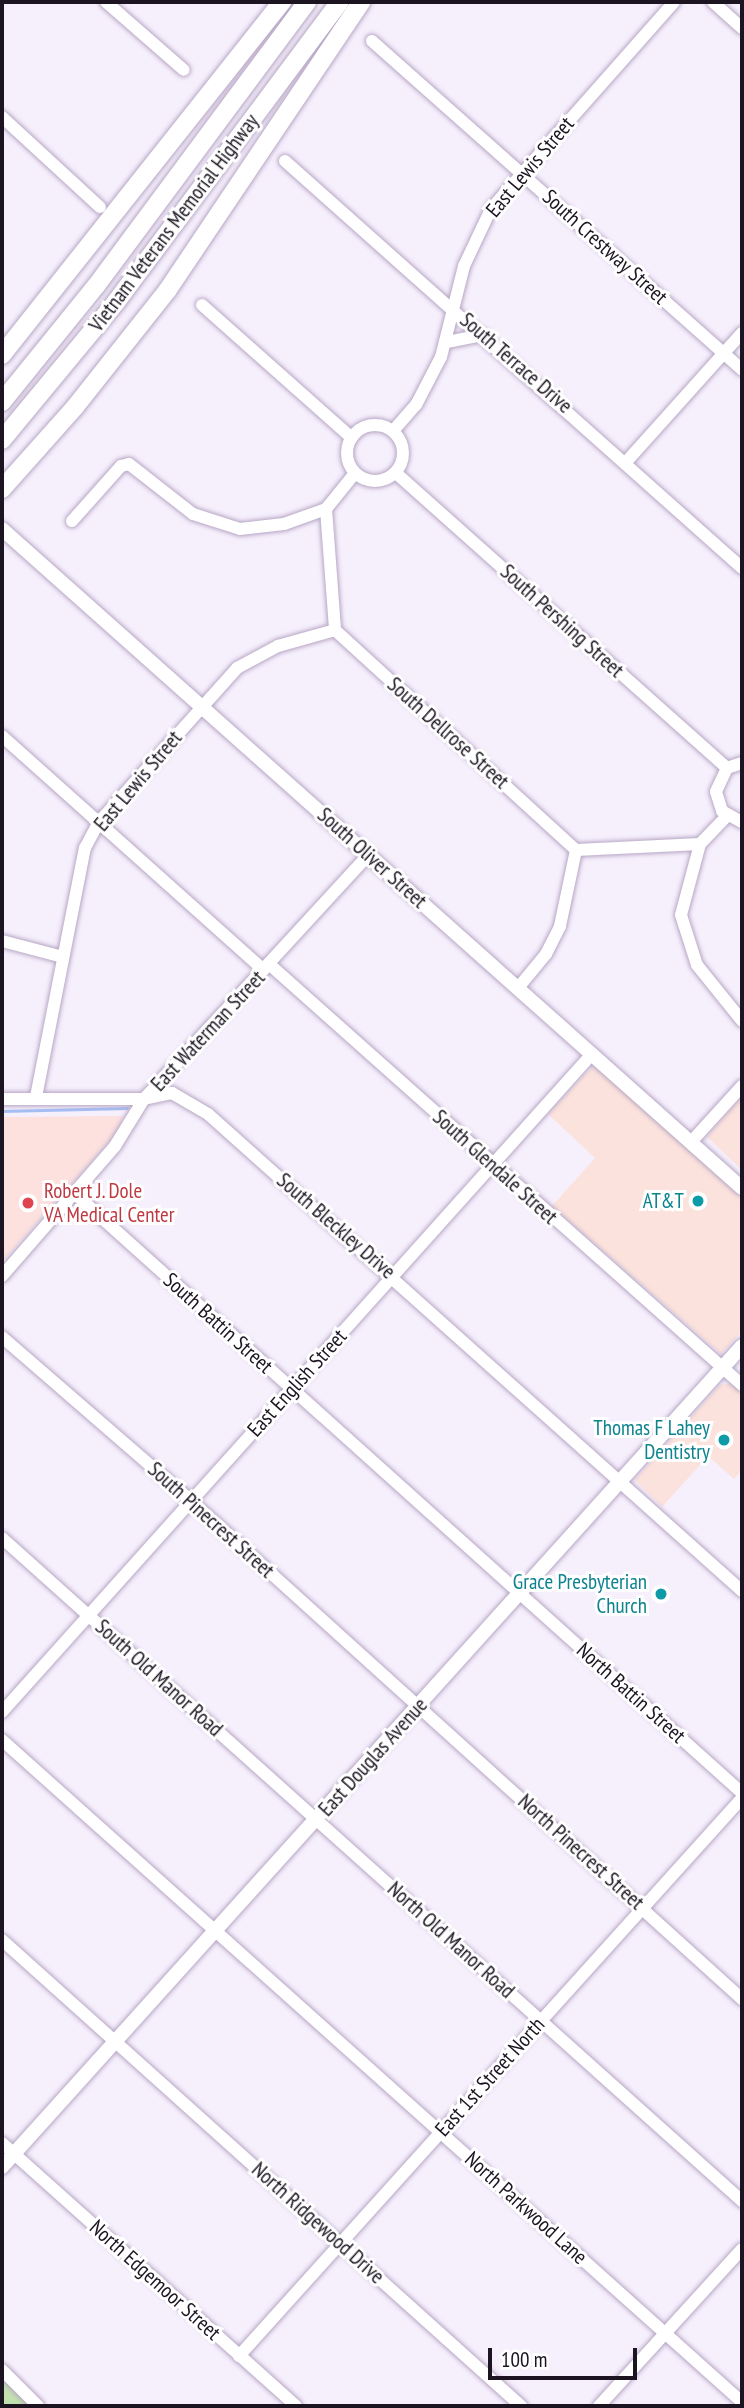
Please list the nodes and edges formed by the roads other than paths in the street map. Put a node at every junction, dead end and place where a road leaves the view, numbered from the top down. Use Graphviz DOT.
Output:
graph roads {
  1 [pos="106,2"];
  2 [pos="282,2"];
  3 [pos="307,2"];
  4 [pos="340,2"];
  5 [pos="361,2"];
  6 [pos="674,2"];
  7 [pos="713,2"];
  8 [pos="742,28"];
  9 [pos="372,41"];
  10 [pos="184,70"];
  11 [pos="2,117"];
  12 [pos="285,162"];
  13 [pos="521,173"];
  14 [pos="100,207"];
  15 [pos="202,305"];
  16 [pos="456,310"];
  17 [pos="742,333"];
  18 [pos="483,335"];
  19 [pos="447,342"];
  20 [pos="724,353"];
  21 [pos="2,355"];
  22 [pos="742,370"];
  23 [pos="2,402"];
  24 [pos="393,431"];
  25 [pos="352,438"];
  26 [pos="2,440"];
  27 [pos="626,461"];
  28 [pos="355,473"];
  29 [pos="397,474"];
  30 [pos="2,489"];
  31 [pos="326,509"];
  32 [pos="72,520"];
  33 [pos="2,529"];
  34 [pos="742,568"];
  35 [pos="335,630"];
  36 [pos="201,707"];
  37 [pos="2,736"];
  38 [pos="742,763"];
  39 [pos="727,768"];
  40 [pos="727,816"];
  41 [pos="99,822"];
  42 [pos="742,822"];
  43 [pos="700,844"];
  44 [pos="576,850"];
  45 [pos="368,855"];
  46 [pos="2,941"];
  47 [pos="63,957"];
  48 [pos="267,967"];
  49 [pos="517,988"];
  50 [pos="742,1021"];
  51 [pos="592,1054"];
  52 [pos="742,1086"];
  53 [pos="36,1097"];
  54 [pos="2,1099"];
  55 [pos="144,1099"];
  56 [pos="691,1142"];
  57 [pos="492,1165"];
  58 [pos="742,1188"];
  59 [pos="74,1193"];
  60 [pos="2,1276"];
  61 [pos="393,1277"];
  62 [pos="2,1337"];
  63 [pos="742,1346"];
  64 [pos="723,1368"];
  65 [pos="742,1385"];
  66 [pos="291,1390"];
  67 [pos="621,1482"];
  68 [pos="191,1502"];
  69 [pos="2,1538"];
  70 [pos="742,1591"];
  71 [pos="520,1592"];
  72 [pos="89,1616"];
  73 [pos="419,1706"];
  74 [pos="2,1712"];
  75 [pos="2,1740"];
  76 [pos="742,1796"];
  77 [pos="317,1819"];
  78 [pos="643,1907"];
  79 [pos="215,1930"];
  80 [pos="2,1940"];
  81 [pos="742,1999"];
  82 [pos="541,2020"];
  83 [pos="115,2040"];
  84 [pos="441,2132"];
  85 [pos="2,2143"];
  86 [pos="14,2154"];
  87 [pos="2,2167"];
  88 [pos="742,2201"];
  89 [pos="340,2243"];
  90 [pos="742,2249"];
  91 [pos="666,2333"];
  92 [pos="239,2356"];
  93 [pos="2,2371"];
  94 [pos="742,2402"];
  95 [pos="38,2406"];
  96 [pos="296,2406"];
  97 [pos="521,2406"];
  98 [pos="599,2406"];
  1 -- 10 [label="street"];
  2 -- 21 [label="highway"];
  3 -- 23 [label="highway, Vietnam Veterans Memorial Highway"];
  4 -- 26 [label="highway, Vietnam Veterans Memorial Highway"];
  5 -- 30 [label="highway"];
  6 -- 13 [label="street, East Lewis Street"];
  7 -- 8 [label="street"];
  9 -- 13 [label="street, South Crestway Street"];
  11 -- 14 [label="street"];
  12 -- 16 [label="street, South Terrace Drive"];
  13 -- 16 [label="street, East Lewis Street"];
  13 -- 20 [label="street, South Crestway Street"];
  15 -- 25 [label="street"];
  16 -- 18 [label="street, South Terrace Drive"];
  16 -- 19 [label="street, East Lewis Street"];
  17 -- 20 [label="street"];
  18 -- 19 [label="street"];
  18 -- 27 [label="street, South Terrace Drive"];
  19 -- 24 [label="street, East Lewis Street"];
  20 -- 22 [label="street, South Crestway Street"];
  20 -- 27 [label="street"];
  24 -- 25 [label="street"];
  24 -- 29 [label="street"];
  25 -- 28 [label="street"];
  27 -- 34 [label="street, South Terrace Drive"];
  28 -- 29 [label="street"];
  28 -- 31 [label="street"];
  29 -- 39 [label="street, South Pershing Street"];
  31 -- 32 [label="street"];
  31 -- 35 [label="street"];
  33 -- 36 [label="main road, South Oliver Street"];
  35 -- 36 [label="street, East Lewis Street"];
  35 -- 44 [label="street, South Dellrose Street"];
  36 -- 41 [label="street, East Lewis Street"];
  36 -- 45 [label="main road, South Oliver Street"];
  37 -- 41 [label="street, South Glendale Street"];
  38 -- 39 [label="street"];
  39 -- 40 [label="street"];
  40 -- 42 [label="street"];
  40 -- 43 [label="street"];
  41 -- 47 [label="street, East Lewis Street"];
  41 -- 48 [label="street, South Glendale Street"];
  43 -- 44 [label="street"];
  43 -- 50 [label="street"];
  44 -- 49 [label="street"];
  45 -- 48 [label="street, East Waterman Street"];
  45 -- 49 [label="main road, South Oliver Street"];
  46 -- 47 [label="street"];
  47 -- 53 [label="street, East Lewis Street"];
  48 -- 55 [label="street, East Waterman Street"];
  48 -- 57 [label="street, South Glendale Street"];
  49 -- 51 [label="main road, South Oliver Street"];
  51 -- 56 [label="main road, South Oliver Street"];
  51 -- 57 [label="street, East English Street"];
  52 -- 56 [label="street"];
  53 -- 54 [label="street, South Bleckley Drive"];
  53 -- 55 [label="street, South Bleckley Drive"];
  55 -- 59 [label="street, East Waterman Street"];
  55 -- 61 [label="street, South Bleckley Drive"];
  56 -- 58 [label="main road, South Oliver Street"];
  57 -- 61 [label="street, East English Street"];
  57 -- 64 [label="street, South Glendale Street"];
  59 -- 60 [label="street, East Waterman Street"];
  59 -- 66 [label="street, South Battin Street"];
  61 -- 66 [label="street, East English Street"];
  61 -- 67 [label="street, South Bleckley Drive"];
  62 -- 68 [label="street, South Pinecrest Street"];
  63 -- 64 [label="main road, East Douglas Avenue"];
  64 -- 65 [label="street, South Glendale Street"];
  64 -- 67 [label="main road, East Douglas Avenue"];
  66 -- 68 [label="street, East English Street"];
  66 -- 71 [label="street, South Battin Street"];
  67 -- 70 [label="street, South Bleckley Drive"];
  67 -- 71 [label="main road, East Douglas Avenue"];
  68 -- 72 [label="street, East English Street"];
  68 -- 73 [label="street, South Pinecrest Street"];
  69 -- 72 [label="street, South Old Manor Road"];
  71 -- 73 [label="main road, East Douglas Avenue"];
  71 -- 76 [label="street, North Battin Street"];
  72 -- 74 [label="street, East English Street"];
  72 -- 77 [label="street, South Old Manor Road"];
  73 -- 77 [label="main road, East Douglas Avenue"];
  73 -- 78 [label="street, North Pinecrest Street"];
  75 -- 79 [label="street, North Parkwood Lane"];
  76 -- 78 [label="street, East 1st Street North"];
  77 -- 79 [label="main road, East Douglas Avenue"];
  77 -- 82 [label="street, North Old Manor Road"];
  78 -- 81 [label="street, North Pinecrest Street"];
  78 -- 82 [label="street, East 1st Street North"];
  79 -- 83 [label="main road, East Douglas Avenue"];
  79 -- 84 [label="street, North Parkwood Lane"];
  80 -- 83 [label="street, North Ridgewood Drive"];
  82 -- 84 [label="street, East 1st Street North"];
  82 -- 88 [label="street, North Old Manor Road"];
  83 -- 86 [label="main road, East Douglas Avenue"];
  83 -- 89 [label="street, North Ridgewood Drive"];
  84 -- 89 [label="street, East 1st Street North"];
  84 -- 91 [label="street, North Parkwood Lane"];
  85 -- 86 [label="street, North Edgemoor Street"];
  86 -- 87 [label="main road, East Douglas Avenue"];
  86 -- 92 [label="street, North Edgemoor Street"];
  89 -- 92 [label="street, East 1st Street North"];
  89 -- 97 [label="street, North Ridgewood Drive"];
  90 -- 91 [label="street"];
  91 -- 94 [label="street, North Parkwood Lane"];
  91 -- 98 [label="street"];
  92 -- 96 [label="street, North Edgemoor Street"];
  93 -- 95 [label="street"];
}
